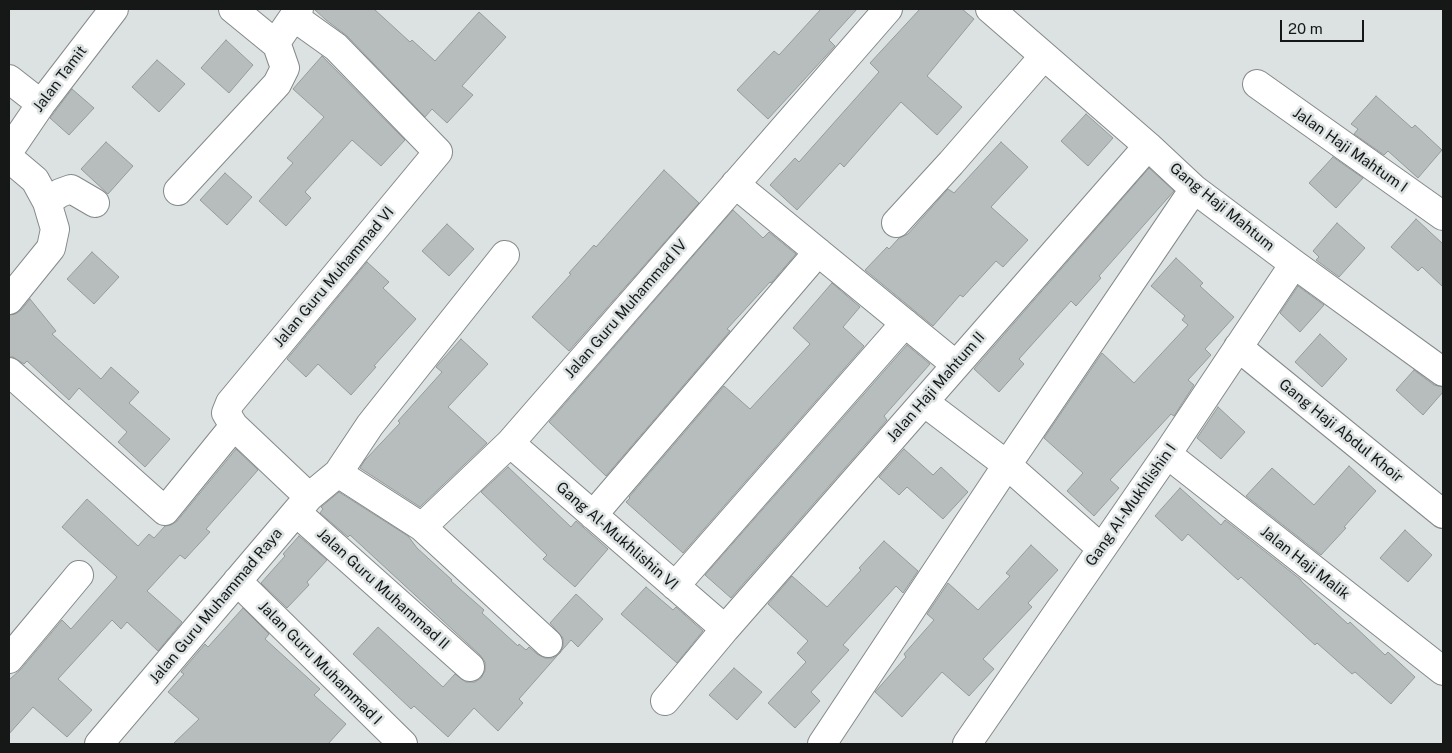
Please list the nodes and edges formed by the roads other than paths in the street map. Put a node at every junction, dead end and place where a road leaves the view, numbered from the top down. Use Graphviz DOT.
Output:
graph roads {
  1 [pos="114,9"];
  2 [pos="233,9"];
  3 [pos="888,9"];
  4 [pos="990,9"];
  5 [pos="296,13"];
  6 [pos="277,45"];
  7 [pos="1044,56"];
  8 [pos="9,79"];
  9 [pos="1257,84"];
  10 [pos="41,104"];
  11 [pos="1148,146"];
  12 [pos="9,151"];
  13 [pos="9,158"];
  14 [pos="735,184"];
  15 [pos="1194,189"];
  16 [pos="178,191"];
  17 [pos="47,202"];
  18 [pos="95,203"];
  19 [pos="1443,216"];
  20 [pos="896,223"];
  21 [pos="818,252"];
  22 [pos="504,255"];
  23 [pos="1294,264"];
  24 [pos="9,300"];
  25 [pos="905,323"];
  26 [pos="1238,347"];
  27 [pos="956,365"];
  28 [pos="9,372"];
  29 [pos="1443,372"];
  30 [pos="924,402"];
  31 [pos="232,415"];
  32 [pos="510,443"];
  33 [pos="1167,454"];
  34 [pos="1007,465"];
  35 [pos="338,473"];
  36 [pos="303,504"];
  37 [pos="1443,514"];
  38 [pos="593,515"];
  39 [pos="422,527"];
  40 [pos="1101,548"];
  41 [pos="79,575"];
  42 [pos="237,581"];
  43 [pos="675,586"];
  44 [pos="725,629"];
  45 [pos="548,643"];
  46 [pos="9,659"];
  47 [pos="470,667"];
  48 [pos="1443,671"];
  49 [pos="665,701"];
  50 [pos="99,744"];
  51 [pos="402,744"];
  52 [pos="822,744"];
  53 [pos="967,744"];
  1 -- 10 [label="street, Jalan Tamit"];
  2 -- 6 [label="street"];
  3 -- 14 [label="street, Jalan Guru Muhammad IV"];
  4 -- 7 [label="street, Gang Haji Mahtum"];
  5 -- 6 [label="street"];
  5 -- 31 [label="street, Jalan Guru Muhammad VI"];
  6 -- 16 [label="street"];
  7 -- 11 [label="street, Gang Haji Mahtum"];
  7 -- 20 [label="street"];
  8 -- 10 [label="street"];
  9 -- 19 [label="street, Jalan Haji Mahtum I"];
  10 -- 12 [label="street, Jalan Tamit"];
  11 -- 15 [label="street, Gang Haji Mahtum"];
  11 -- 27 [label="street, Jalan Haji Mahtum II"];
  13 -- 17 [label="street"];
  14 -- 21 [label="street"];
  14 -- 32 [label="street, Jalan Guru Muhammad IV"];
  15 -- 23 [label="street, Gang Haji Mahtum"];
  15 -- 34 [label="street"];
  17 -- 18 [label="street"];
  17 -- 24 [label="street"];
  21 -- 25 [label="street"];
  21 -- 38 [label="street"];
  22 -- 35 [label="street, Jalan Guru Muhammad Raya"];
  23 -- 26 [label="street, Gang AI-Mukhlishin I"];
  23 -- 29 [label="street, Gang Haji Mahtum"];
  25 -- 27 [label="street"];
  25 -- 43 [label="street"];
  26 -- 33 [label="street, Gang AI-Mukhlishin I"];
  26 -- 37 [label="street, Gang Haji Abdul Khoir"];
  27 -- 30 [label="street, Jalan Haji Mahtum II"];
  28 -- 31 [label="street, Jalan Guru Muhammad VI"];
  30 -- 34 [label="street"];
  30 -- 44 [label="street, Jalan Haji Mahtum II"];
  31 -- 36 [label="street, Jalan Guru Muhammad II"];
  32 -- 38 [label="street, Gang Al-Mukhlishin VI"];
  32 -- 39 [label="street, Jalan Guru Muhammad IV"];
  33 -- 40 [label="street, Gang AI-Mukhlishin I"];
  33 -- 48 [label="street, Jalan Haji Malik"];
  34 -- 40 [label="street"];
  34 -- 52 [label="street"];
  35 -- 36 [label="street, Jalan Guru Muhammad Raya"];
  35 -- 39 [label="street"];
  36 -- 42 [label="street, Jalan Guru Muhammad Raya"];
  36 -- 47 [label="street, Jalan Guru Muhammad II"];
  38 -- 43 [label="street, Gang Al-Mukhlishin VI"];
  39 -- 45 [label="street"];
  40 -- 53 [label="street, Gang AI-Mukhlishin I"];
  41 -- 46 [label="street"];
  42 -- 50 [label="street, Jalan Guru Muhammad Raya"];
  42 -- 51 [label="street, Jalan Guru Muhammad I"];
  43 -- 44 [label="street, Gang Al-Mukhlishin VI"];
  44 -- 49 [label="street, Jalan Haji Mahtum II"];
}
